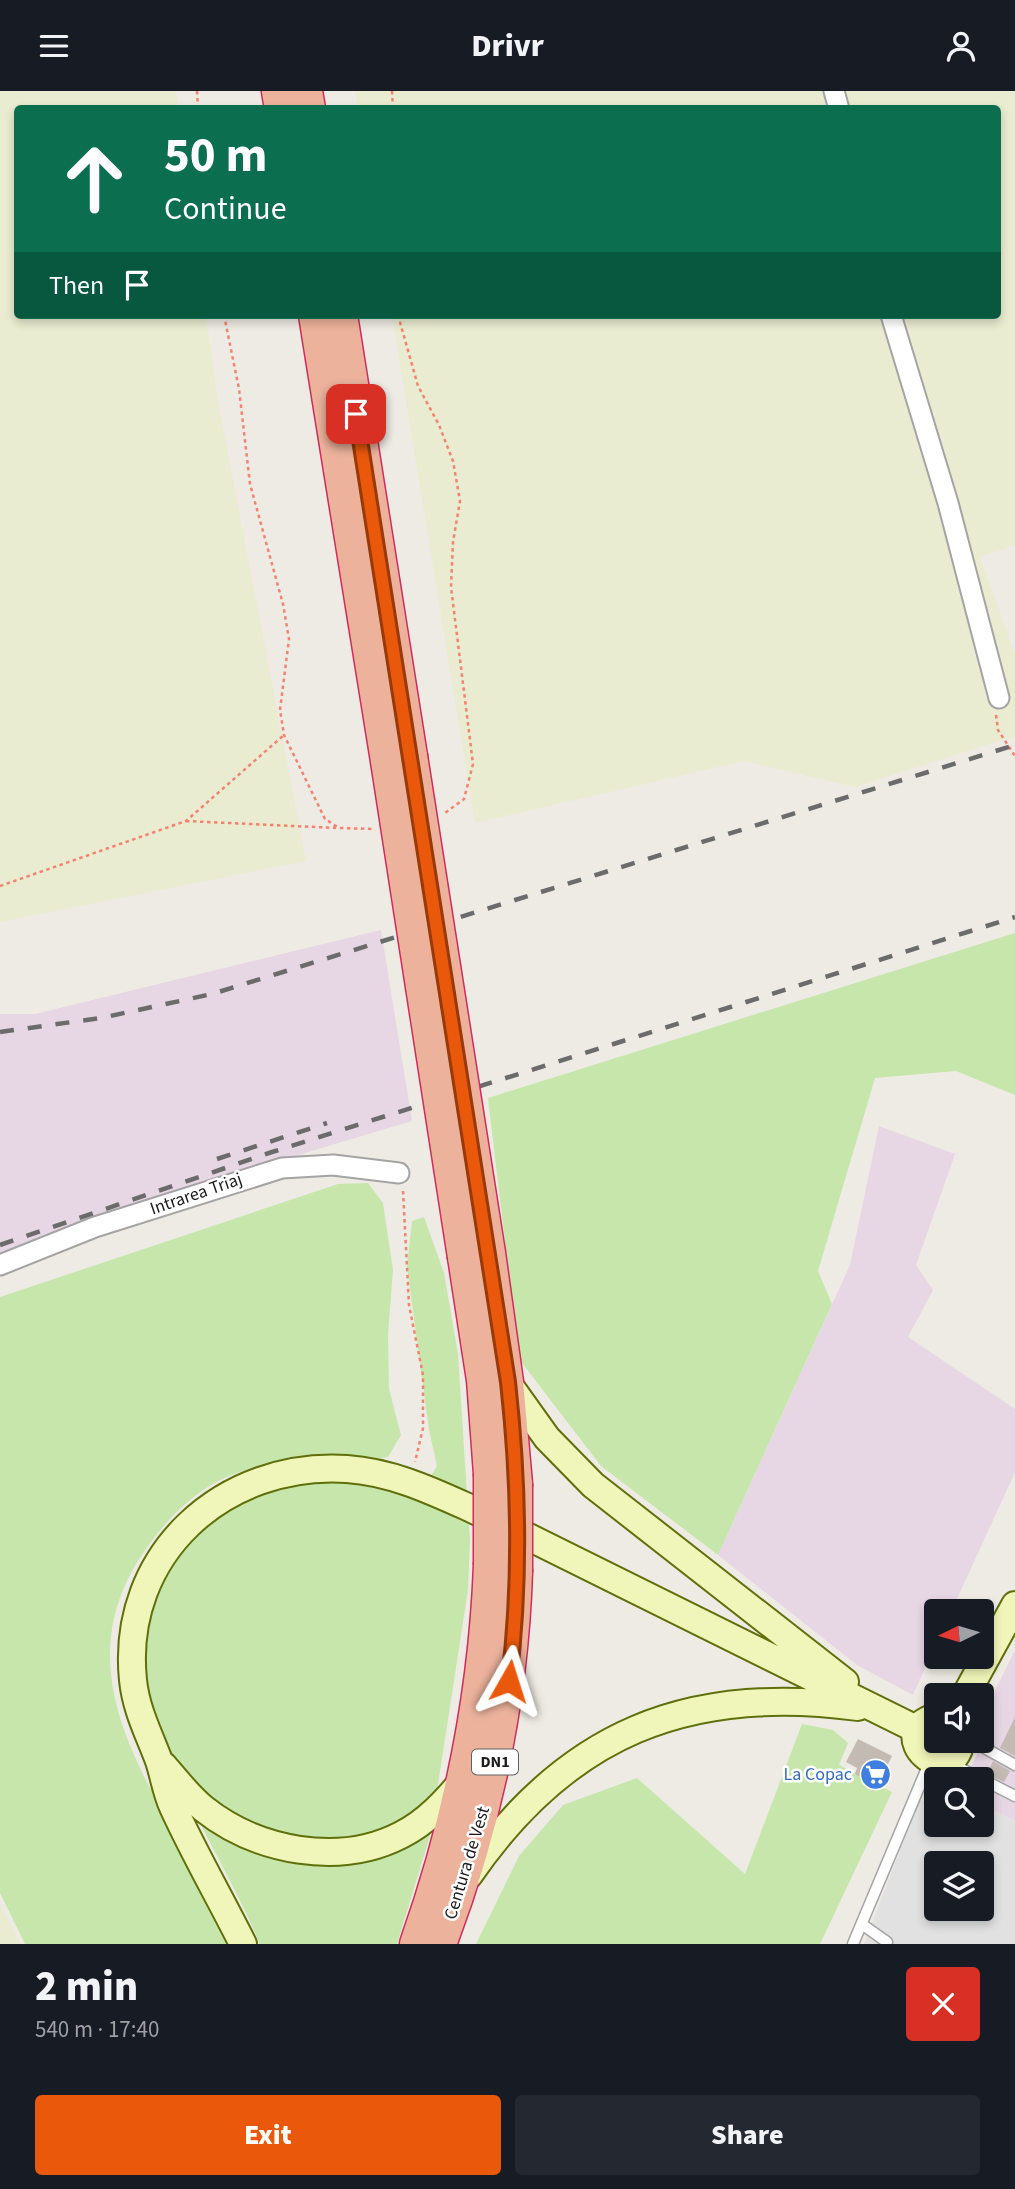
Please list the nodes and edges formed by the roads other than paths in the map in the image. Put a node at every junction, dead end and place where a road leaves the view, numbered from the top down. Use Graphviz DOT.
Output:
graph roads {
  1 [pos="316,319"];
  2 [pos="342,319"];
  3 [pos="892,319"];
  4 [pos="999,698"];
  5 [pos="399,759"];
  6 [pos="399,1173"];
  7 [pos="476,1255"];
  8 [pos="0,1265"];
  9 [pos="508,1382"];
  10 [pos="503,1479"];
  11 [pos="503,1569"];
  12 [pos="1015,1605"];
  13 [pos="972,1683"];
  14 [pos="875,1709"];
  15 [pos="924,1723"];
  16 [pos="924,1730"];
  17 [pos="924,1747"];
  18 [pos="994,1753"];
  19 [pos="946,1754"];
  20 [pos="158,1760"];
  21 [pos="1015,1765"];
  22 [pos="465,1777"];
  23 [pos="1015,1796"];
  24 [pos="452,1879"];
  25 [pos="863,1925"];
  26 [pos="887,1942"];
  27 [pos="243,1944"];
  28 [pos="415,1944"];
  29 [pos="440,1944"];
  30 [pos="853,1944"];
  1 -- 5 [label="highway, DN1"];
  2 -- 5 [label="highway, DN1"];
  3 -- 4 [label="street"];
  5 -- 7 [label="highway, DN1, bridge"];
  6 -- 8 [label="street, Intrarea Triaj"];
  7 -- 9 [label="highway, DN1"];
  7 -- 10 [label="highway, DN1"];
  9 -- 10 [label="highway, DN1"];
  9 -- 14 [label="main road"];
  10 -- 11 [label="highway, DN1, bridge"];
  11 -- 22 [label="highway, DN1"];
  11 -- 24 [label="highway, Centura de Vest / DN1"];
  12 -- 13 [label="main road"];
  14 -- 15 [label="main road"];
  14 -- 20 [label="main road"];
  14 -- 24 [label="main road"];
  16 -- 17 [label="main road"];
  18 -- 21 [label="lane"];
  19 -- 23 [label="lane"];
  19 -- 25 [label="lane"];
  20 -- 22 [label="main road"];
  20 -- 27 [label="main road"];
  22 -- 24 [label="highway, DN1"];
  24 -- 28 [label="highway, Centura de Vest / DN1"];
  24 -- 29 [label="highway, Centura de Vest / DN1"];
  25 -- 26 [label="lane"];
  25 -- 30 [label="lane"];
}
